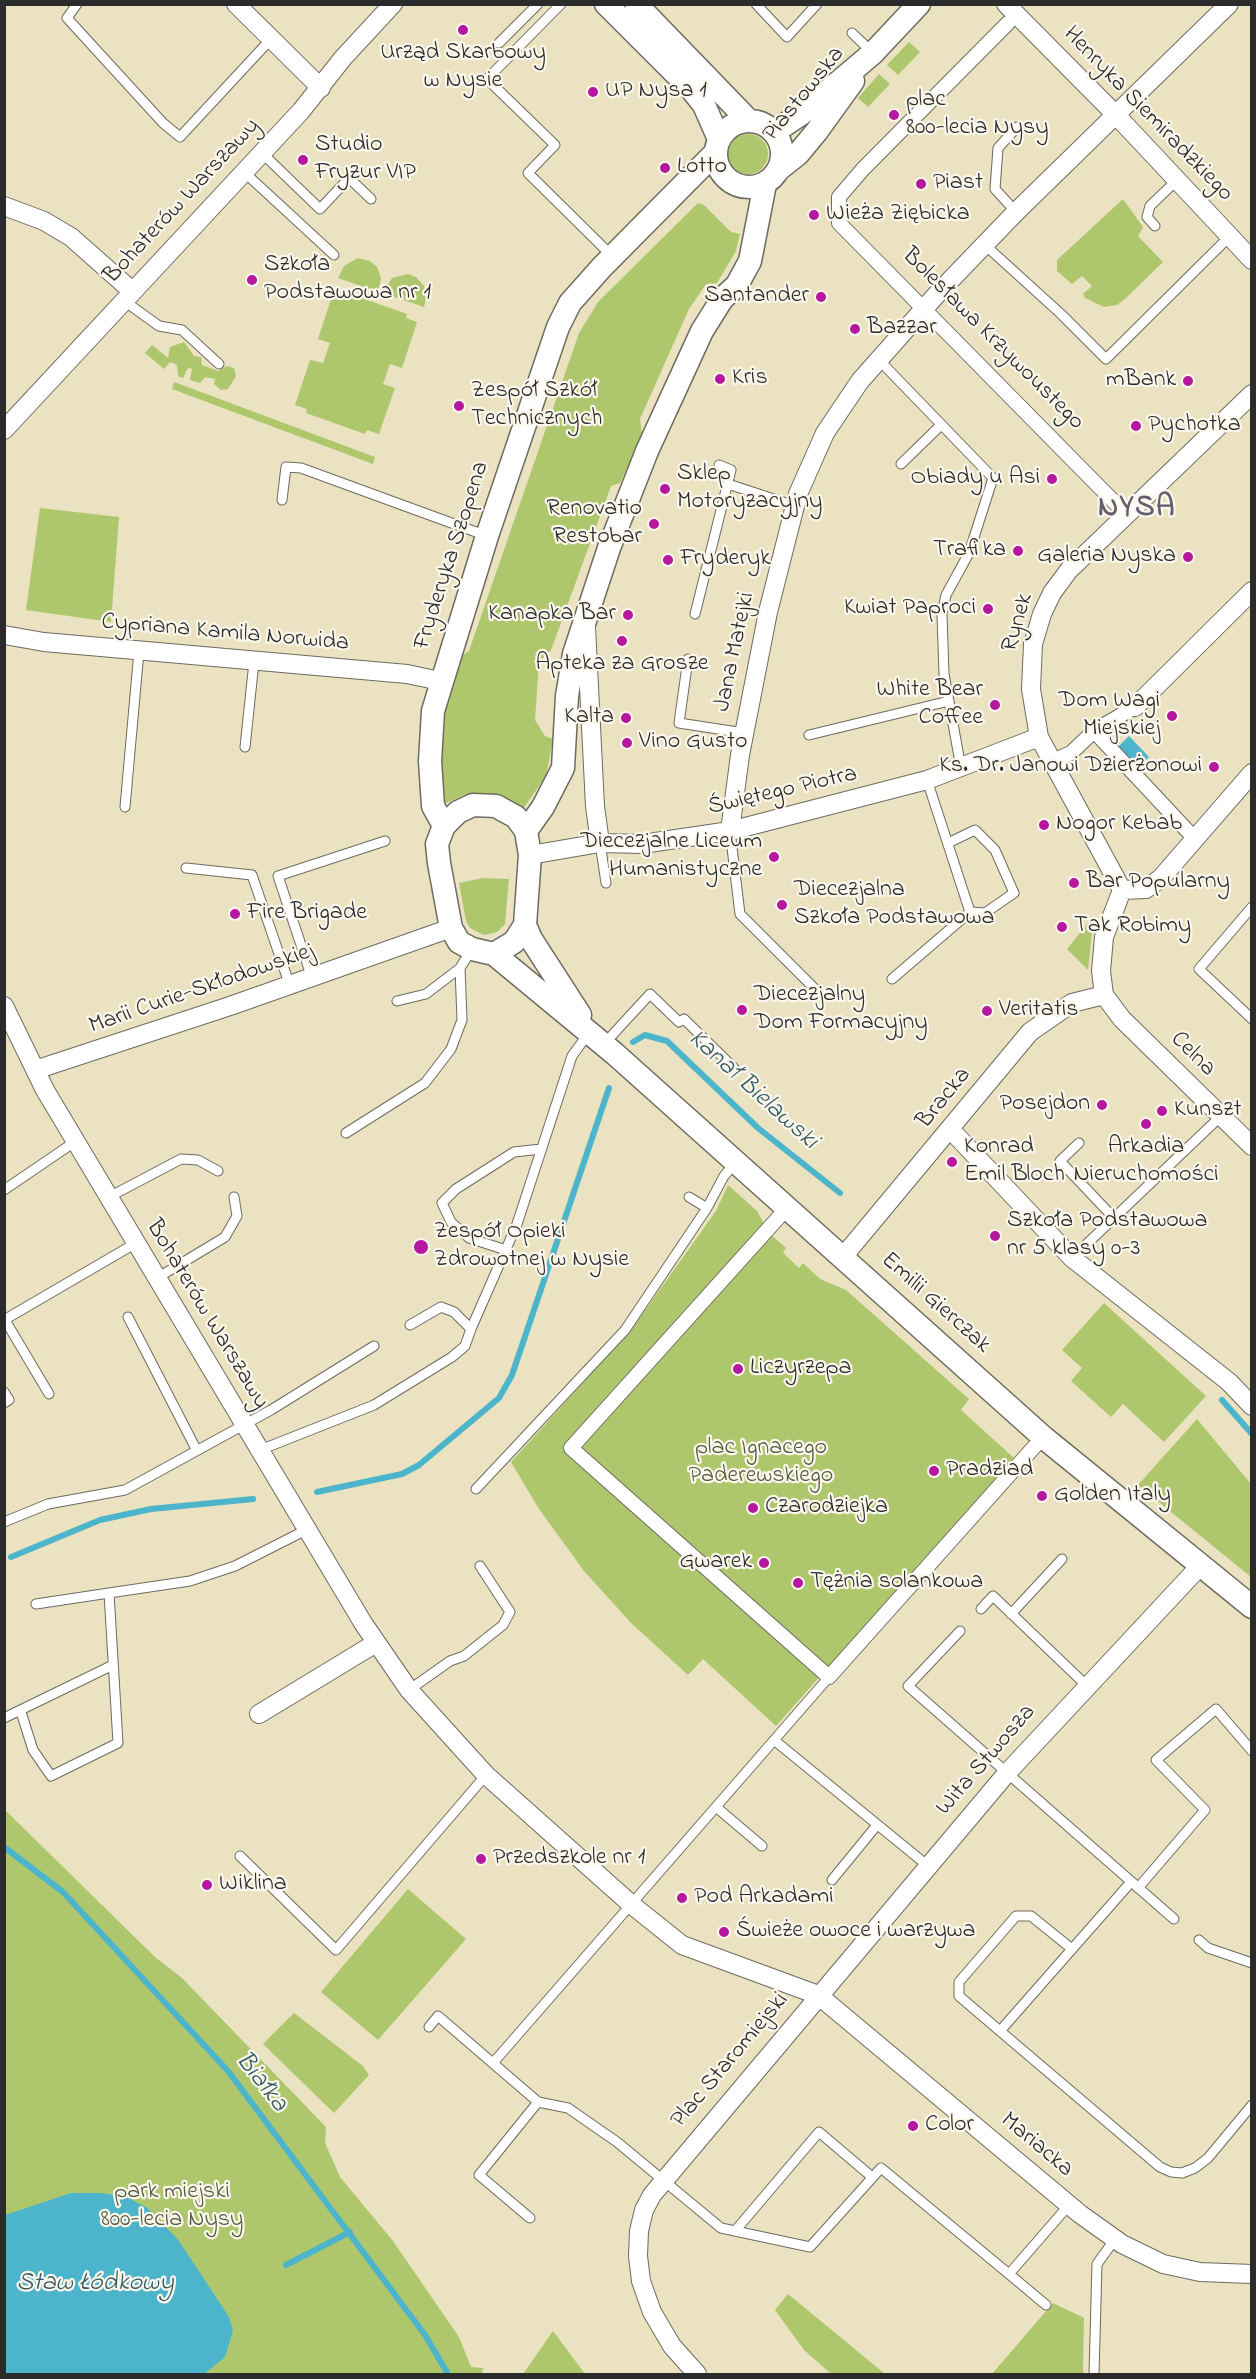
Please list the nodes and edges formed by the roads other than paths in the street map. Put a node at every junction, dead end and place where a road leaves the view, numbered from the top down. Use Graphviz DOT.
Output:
graph roads {
  1 [pos="77,4"];
  2 [pos="236,4"];
  3 [pos="393,4"];
  4 [pos="538,4"];
  5 [pos="561,4"];
  6 [pos="606,4"];
  7 [pos="636,4"];
  8 [pos="756,4"];
  9 [pos="919,4"];
  10 [pos="1229,4"];
  11 [pos="822,6"];
  12 [pos="1010,14"];
  13 [pos="852,33"];
  14 [pos="270,40"];
  15 [pos="499,43"];
  16 [pos="873,53"];
  17 [pos="321,88"];
  18 [pos="1116,115"];
  19 [pos="749,121"];
  20 [pos="1017,127"];
  21 [pos="774,132"];
  22 [pos="718,146"];
  23 [pos="262,153"];
  24 [pos="244,172"];
  25 [pos="772,176"];
  26 [pos="1177,180"];
  27 [pos="371,199"];
  28 [pos="4,206"];
  29 [pos="1016,212"];
  30 [pos="1155,226"];
  31 [pos="1229,237"];
  32 [pos="985,245"];
  33 [pos="334,255"];
  34 [pos="612,256"];
  35 [pos="1251,261"];
  36 [pos="127,296"];
  37 [pos="924,310"];
  38 [pos="879,360"];
  39 [pos="219,364"];
  40 [pos="1251,393"];
  41 [pos="941,424"];
  42 [pos="4,430"];
  43 [pos="901,464"];
  44 [pos="719,465"];
  45 [pos="728,484"];
  46 [pos="282,500"];
  47 [pos="795,506"];
  48 [pos="1125,513"];
  49 [pos="487,536"];
  50 [pos="1251,591"];
  51 [pos="695,614"];
  52 [pos="585,616"];
  53 [pos="4,635"];
  54 [pos="139,651"];
  55 [pos="688,659"];
  56 [pos="254,662"];
  57 [pos="440,681"];
  58 [pos="949,701"];
  59 [pos="1135,707"];
  60 [pos="1094,731"];
  61 [pos="744,733"];
  62 [pos="809,735"];
  63 [pos="1039,737"];
  64 [pos="245,747"];
  65 [pos="1053,761"];
  66 [pos="961,768"];
  67 [pos="1251,773"];
  68 [pos="927,780"];
  69 [pos="124,807"];
  70 [pos="444,826"];
  71 [pos="526,831"];
  72 [pos="730,831"];
  73 [pos="1195,839"];
  74 [pos="385,841"];
  75 [pos="600,843"];
  76 [pos="948,843"];
  77 [pos="530,855"];
  78 [pos="186,868"];
  79 [pos="606,883"];
  80 [pos="1122,890"];
  81 [pos="1251,908"];
  82 [pos="970,912"];
  83 [pos="525,925"];
  84 [pos="451,928"];
  85 [pos="494,954"];
  86 [pos="466,959"];
  87 [pos="312,978"];
  88 [pos="892,979"];
  89 [pos="290,986"];
  90 [pos="815,989"];
  91 [pos="1104,995"];
  92 [pos="398,1001"];
  93 [pos="4,1006"];
  94 [pos="1251,1019"];
  95 [pos="9,1026"];
  96 [pos="603,1043"];
  97 [pos="734,1068"];
  98 [pos="35,1070"];
  99 [pos="1221,1116"];
  100 [pos="951,1130"];
  101 [pos="346,1133"];
  102 [pos="76,1141"];
  103 [pos="1079,1143"];
  104 [pos="1251,1146"];
  105 [pos="541,1149"];
  106 [pos="736,1161"];
  107 [pos="218,1171"];
  108 [pos="4,1190"];
  109 [pos="109,1197"];
  110 [pos="234,1197"];
  111 [pos="689,1197"];
  112 [pos="707,1208"];
  113 [pos="787,1208"];
  114 [pos="1113,1217"];
  115 [pos="136,1243"];
  116 [pos="506,1250"];
  117 [pos="842,1258"];
  118 [pos="1072,1258"];
  119 [pos="157,1278"];
  120 [pos="128,1317"];
  121 [pos="5,1320"];
  122 [pos="410,1325"];
  123 [pos="471,1329"];
  124 [pos="374,1346"];
  125 [pos="4,1392"];
  126 [pos="49,1394"];
  127 [pos="4,1403"];
  128 [pos="1251,1406"];
  129 [pos="244,1425"];
  130 [pos="1043,1437"];
  131 [pos="196,1449"];
  132 [pos="260,1450"];
  133 [pos="476,1489"];
  134 [pos="4,1522"];
  135 [pos="306,1530"];
  136 [pos="1062,1559"];
  137 [pos="480,1566"];
  138 [pos="1200,1566"];
  139 [pos="109,1593"];
  140 [pos="36,1604"];
  141 [pos="1251,1607"];
  142 [pos="981,1609"];
  143 [pos="1011,1614"];
  144 [pos="960,1631"];
  145 [pos="375,1643"];
  146 [pos="113,1665"];
  147 [pos="829,1677"];
  148 [pos="1087,1686"];
  149 [pos="409,1690"];
  150 [pos="21,1712"];
  151 [pos="259,1714"];
  152 [pos="4,1718"];
  153 [pos="774,1740"];
  154 [pos="1251,1751"];
  155 [pos="1007,1773"];
  156 [pos="486,1775"];
  157 [pos="716,1807"];
  158 [pos="877,1825"];
  159 [pos="762,1846"];
  160 [pos="240,1856"];
  161 [pos="928,1866"];
  162 [pos="832,1880"];
  163 [pos="1134,1885"];
  164 [pos="632,1905"];
  165 [pos="1174,1918"];
  166 [pos="1199,1940"];
  167 [pos="1072,1950"];
  168 [pos="1251,1964"];
  169 [pos="818,1995"];
  170 [pos="429,2027"];
  171 [pos="1000,2031"];
  172 [pos="493,2063"];
  173 [pos="538,2102"];
  174 [pos="1251,2105"];
  175 [pos="873,2177"];
  176 [pos="662,2180"];
  177 [pos="1069,2205"];
  178 [pos="530,2218"];
  179 [pos="735,2231"];
  180 [pos="1115,2239"];
  181 [pos="1009,2274"];
  182 [pos="1251,2274"];
  183 [pos="1046,2305"];
  184 [pos="698,2374"];
  185 [pos="1094,2374"];
  1 -- 14 [label="lane"];
  2 -- 14 [label="street"];
  3 -- 17 [label="street, Bohaterów Warszawy"];
  4 -- 15 [label="lane"];
  5 -- 34 [label="lane"];
  6 -- 22 [label="street"];
  7 -- 19 [label="street"];
  8 -- 11 [label="lane"];
  9 -- 16 [label="street, Piastowska"];
  10 -- 18 [label="street, Jana Matejki"];
  12 -- 18 [label="street, Henryka Siemiradzkiego"];
  12 -- 37 [label="street, Bolesława Krzywoustego"];
  13 -- 16 [label="lane"];
  14 -- 17 [label="street"];
  16 -- 21 [label="street, Piastowska"];
  16 -- 25 [label="street, Piastowska"];
  17 -- 23 [label="street, Bohaterów Warszawy"];
  18 -- 26 [label="street, Henryka Siemiradzkiego"];
  18 -- 29 [label="street, Jana Matejki"];
  19 -- 21 [label="street"];
  19 -- 22 [label="street"];
  20 -- 29 [label="lane"];
  21 -- 25 [label="street"];
  22 -- 25 [label="street"];
  22 -- 34 [label="street, Fryderyka Szopena"];
  23 -- 24 [label="street, Bohaterów Warszawy"];
  23 -- 27 [label="lane"];
  24 -- 33 [label="lane"];
  24 -- 36 [label="street, Bohaterów Warszawy"];
  25 -- 52 [label="street"];
  26 -- 30 [label="lane"];
  26 -- 31 [label="street, Henryka Siemiradzkiego"];
  28 -- 36 [label="street"];
  29 -- 32 [label="street, Jana Matejki"];
  31 -- 32 [label="lane"];
  31 -- 35 [label="street, Henryka Siemiradzkiego"];
  32 -- 37 [label="street, Jana Matejki"];
  34 -- 49 [label="street, Fryderyka Szopena"];
  36 -- 39 [label="lane"];
  36 -- 42 [label="street, Bohaterów Warszawy"];
  37 -- 38 [label="street, Jana Matejki"];
  37 -- 48 [label="street, Bolesława Krzywoustego"];
  38 -- 41 [label="lane"];
  38 -- 47 [label="street, Jana Matejki"];
  40 -- 48 [label="street, Rynek"];
  41 -- 43 [label="lane"];
  41 -- 58 [label="lane"];
  44 -- 45 [label="lane"];
  45 -- 47 [label="lane"];
  45 -- 51 [label="lane"];
  46 -- 49 [label="lane"];
  47 -- 61 [label="street, Jana Matejki"];
  48 -- 63 [label="street, Rynek"];
  49 -- 57 [label="street, Fryderyka Szopena"];
  50 -- 59 [label="street"];
  52 -- 71 [label="street"];
  52 -- 75 [label="street"];
  53 -- 54 [label="street, Cypriana Kamila Norwida"];
  54 -- 56 [label="street, Cypriana Kamila Norwida"];
  54 -- 69 [label="lane"];
  55 -- 61 [label="lane"];
  56 -- 57 [label="street, Cypriana Kamila Norwida"];
  56 -- 64 [label="lane"];
  57 -- 70 [label="street, Fryderyka Szopena"];
  58 -- 62 [label="lane"];
  58 -- 66 [label="lane"];
  59 -- 60 [label="street"];
  60 -- 65 [label="street"];
  60 -- 73 [label="street"];
  61 -- 72 [label="street, Jana Matejki"];
  63 -- 65 [label="street, Rynek"];
  63 -- 66 [label="street, Świętego Piotra"];
  65 -- 80 [label="street, Rynek"];
  66 -- 68 [label="street, Świętego Piotra"];
  67 -- 73 [label="street"];
  68 -- 72 [label="street, Świętego Piotra"];
  68 -- 76 [label="lane"];
  70 -- 71 [label="street"];
  70 -- 84 [label="street"];
  71 -- 77 [label="street"];
  72 -- 75 [label="street, Świętego Piotra"];
  72 -- 90 [label="lane"];
  73 -- 80 [label="street"];
  74 -- 87 [label="lane"];
  75 -- 77 [label="street, Świętego Piotra"];
  75 -- 79 [label="lane"];
  76 -- 82 [label="lane"];
  76 -- 82 [label="lane"];
  77 -- 83 [label="street"];
  78 -- 89 [label="lane"];
  80 -- 91 [label="street"];
  81 -- 94 [label="lane"];
  82 -- 88 [label="lane"];
  83 -- 85 [label="street"];
  83 -- 96 [label="street, Emilii Gierczak"];
  84 -- 86 [label="street"];
  84 -- 87 [label="street, Marii Curie-Skłodowskiej"];
  85 -- 86 [label="street"];
  85 -- 96 [label="street, Emilii Gierczak"];
  86 -- 92 [label="lane"];
  86 -- 101 [label="lane"];
  87 -- 89 [label="street, Marii Curie-Skłodowskiej"];
  89 -- 98 [label="street, Marii Curie-Skłodowskiej"];
  91 -- 99 [label="street, Celna"];
  91 -- 100 [label="street, Bracka"];
  93 -- 95 [label="street, Bohaterów Warszawy"];
  95 -- 98 [label="street, Bohaterów Warszawy"];
  96 -- 97 [label="lane"];
  96 -- 105 [label="lane"];
  96 -- 106 [label="street, Emilii Gierczak"];
  98 -- 102 [label="street, Bohaterów Warszawy"];
  99 -- 104 [label="street, Celna"];
  99 -- 114 [label="lane"];
  100 -- 117 [label="street, Bracka"];
  100 -- 118 [label="street"];
  102 -- 108 [label="lane"];
  102 -- 109 [label="street, Bohaterów Warszawy"];
  103 -- 114 [label="lane"];
  105 -- 116 [label="lane"];
  105 -- 116 [label="lane"];
  106 -- 112 [label="lane"];
  106 -- 113 [label="street, Emilii Gierczak"];
  107 -- 109 [label="lane"];
  109 -- 115 [label="street, Bohaterów Warszawy"];
  110 -- 119 [label="lane"];
  111 -- 112 [label="lane"];
  112 -- 133 [label="lane"];
  113 -- 117 [label="street, Emilii Gierczak"];
  113 -- 147 [label="street"];
  114 -- 118 [label="lane"];
  115 -- 119 [label="street, Bohaterów Warszawy"];
  115 -- 121 [label="lane"];
  116 -- 123 [label="lane"];
  117 -- 130 [label="street, Emilii Gierczak"];
  118 -- 128 [label="street"];
  119 -- 129 [label="street, Bohaterów Warszawy"];
  120 -- 131 [label="lane"];
  121 -- 126 [label="lane"];
  122 -- 123 [label="lane"];
  123 -- 132 [label="lane"];
  124 -- 129 [label="lane"];
  125 -- 127 [label="lane"];
  129 -- 131 [label="lane"];
  129 -- 132 [label="street, Bohaterów Warszawy"];
  130 -- 138 [label="street, Emilii Gierczak"];
  130 -- 147 [label="street"];
  131 -- 134 [label="lane"];
  132 -- 135 [label="street, Bohaterów Warszawy"];
  135 -- 139 [label="lane"];
  135 -- 145 [label="street, Bohaterów Warszawy"];
  136 -- 143 [label="lane"];
  137 -- 149 [label="lane"];
  138 -- 141 [label="street, Emilii Gierczak"];
  138 -- 148 [label="street, Wita Stwosza"];
  139 -- 140 [label="lane"];
  139 -- 146 [label="lane"];
  142 -- 143 [label="lane"];
  143 -- 148 [label="lane"];
  144 -- 155 [label="lane"];
  145 -- 149 [label="street, Bohaterów Warszawy"];
  145 -- 151 [label="street"];
  146 -- 150 [label="lane"];
  146 -- 150 [label="lane"];
  147 -- 153 [label="lane"];
  148 -- 155 [label="street, Wita Stwosza"];
  149 -- 156 [label="street, Bohaterów Warszawy"];
  150 -- 152 [label="lane"];
  153 -- 157 [label="lane"];
  153 -- 158 [label="lane"];
  154 -- 163 [label="lane"];
  155 -- 161 [label="street, Wita Stwosza"];
  155 -- 163 [label="lane"];
  156 -- 160 [label="lane"];
  156 -- 164 [label="street, Bohaterów Warszawy"];
  157 -- 159 [label="lane"];
  157 -- 164 [label="lane"];
  158 -- 161 [label="lane"];
  158 -- 162 [label="lane"];
  161 -- 169 [label="street, Wita Stwosza"];
  163 -- 165 [label="lane"];
  163 -- 167 [label="lane"];
  164 -- 169 [label="street, Plac Staromiejski"];
  164 -- 172 [label="lane"];
  166 -- 168 [label="lane"];
  167 -- 171 [label="lane"];
  167 -- 171 [label="lane"];
  169 -- 176 [label="street, Plac Staromiejski"];
  169 -- 177 [label="street, Mariacka"];
  170 -- 172 [label="lane"];
  171 -- 174 [label="lane"];
  172 -- 173 [label="lane"];
  173 -- 176 [label="lane"];
  173 -- 178 [label="lane"];
  175 -- 179 [label="lane"];
  175 -- 179 [label="lane"];
  175 -- 181 [label="lane"];
  176 -- 179 [label="lane"];
  176 -- 184 [label="street, Plac Staromiejski"];
  177 -- 180 [label="street, Mariacka"];
  177 -- 181 [label="lane"];
  180 -- 182 [label="street, Mariacka"];
  180 -- 185 [label="lane"];
  181 -- 183 [label="lane"];
}
